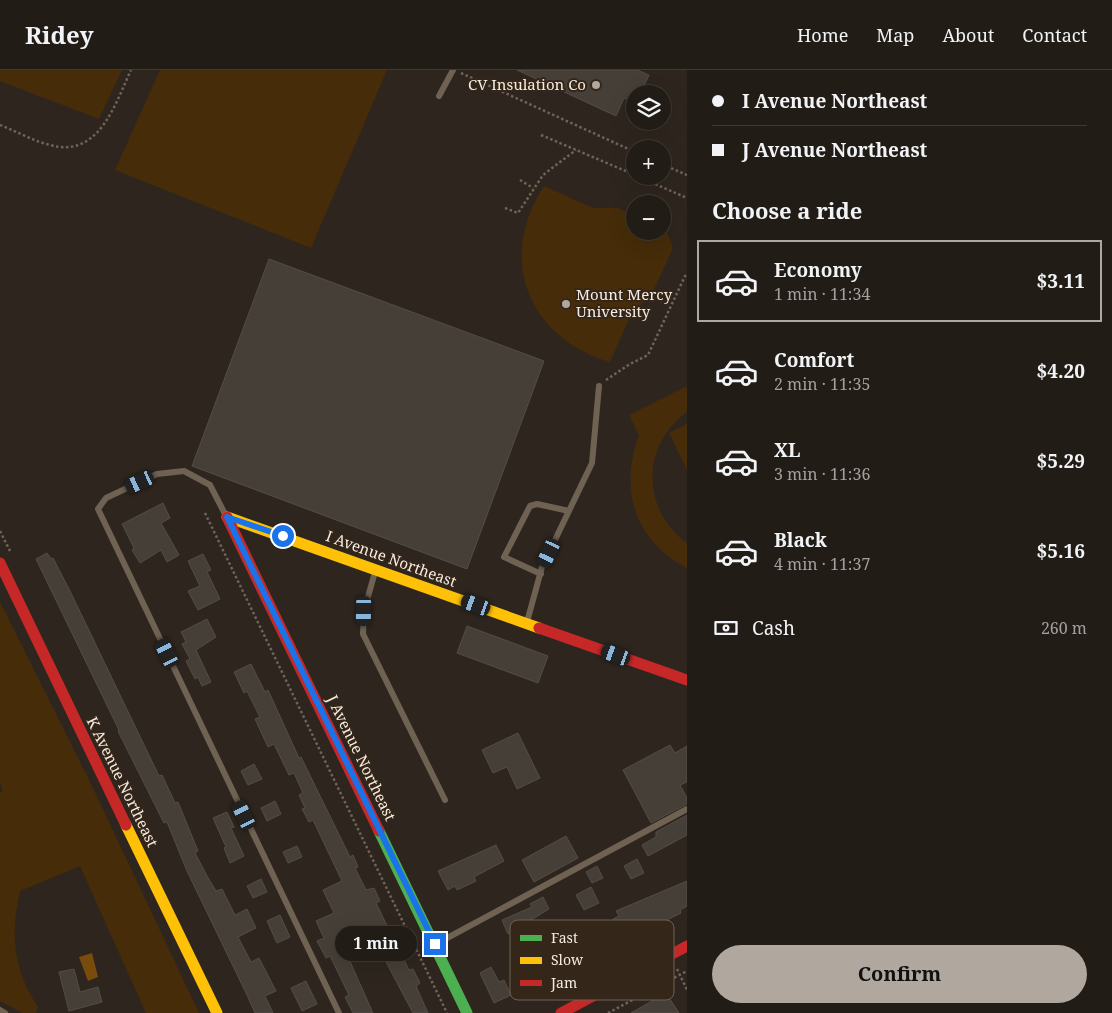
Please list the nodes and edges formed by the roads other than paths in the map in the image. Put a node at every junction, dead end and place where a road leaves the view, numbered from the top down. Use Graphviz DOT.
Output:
graph roads {
  1 [pos="453,70"];
  2 [pos="438,96"];
  3 [pos="599,386"];
  4 [pos="569,511"];
  5 [pos="227,517"];
  6 [pos="0,563"];
  7 [pos="376,570"];
  8 [pos="541,574"];
  9 [pos="527,623"];
  10 [pos="687,680"];
  11 [pos="445,800"];
  12 [pos="687,809"];
  13 [pos="435,944"];
  14 [pos="687,946"];
  15 [pos="674,953"];
  16 [pos="585,1000"];
  17 [pos="0,1010"];
  18 [pos="6,1013"];
  19 [pos="217,1013"];
  20 [pos="339,1013"];
  21 [pos="467,1013"];
  22 [pos="561,1013"];
  1 -- 2 [label="lane"];
  3 -- 4 [label="lane"];
  4 -- 8 [label="lane"];
  4 -- 8 [label="lane"];
  5 -- 7 [label="street, I Avenue Northeast"];
  5 -- 13 [label="street, J Avenue Northeast"];
  5 -- 20 [label="lane"];
  6 -- 19 [label="street, K Avenue Northeast"];
  7 -- 9 [label="street, I Avenue Northeast"];
  7 -- 11 [label="lane"];
  8 -- 9 [label="lane"];
  9 -- 10 [label="street, I Avenue Northeast"];
  12 -- 13 [label="lane"];
  13 -- 21 [label="street, J Avenue Northeast"];
  14 -- 15 [label="street"];
  16 -- 22 [label="street"];
  17 -- 18 [label="lane"];
}
